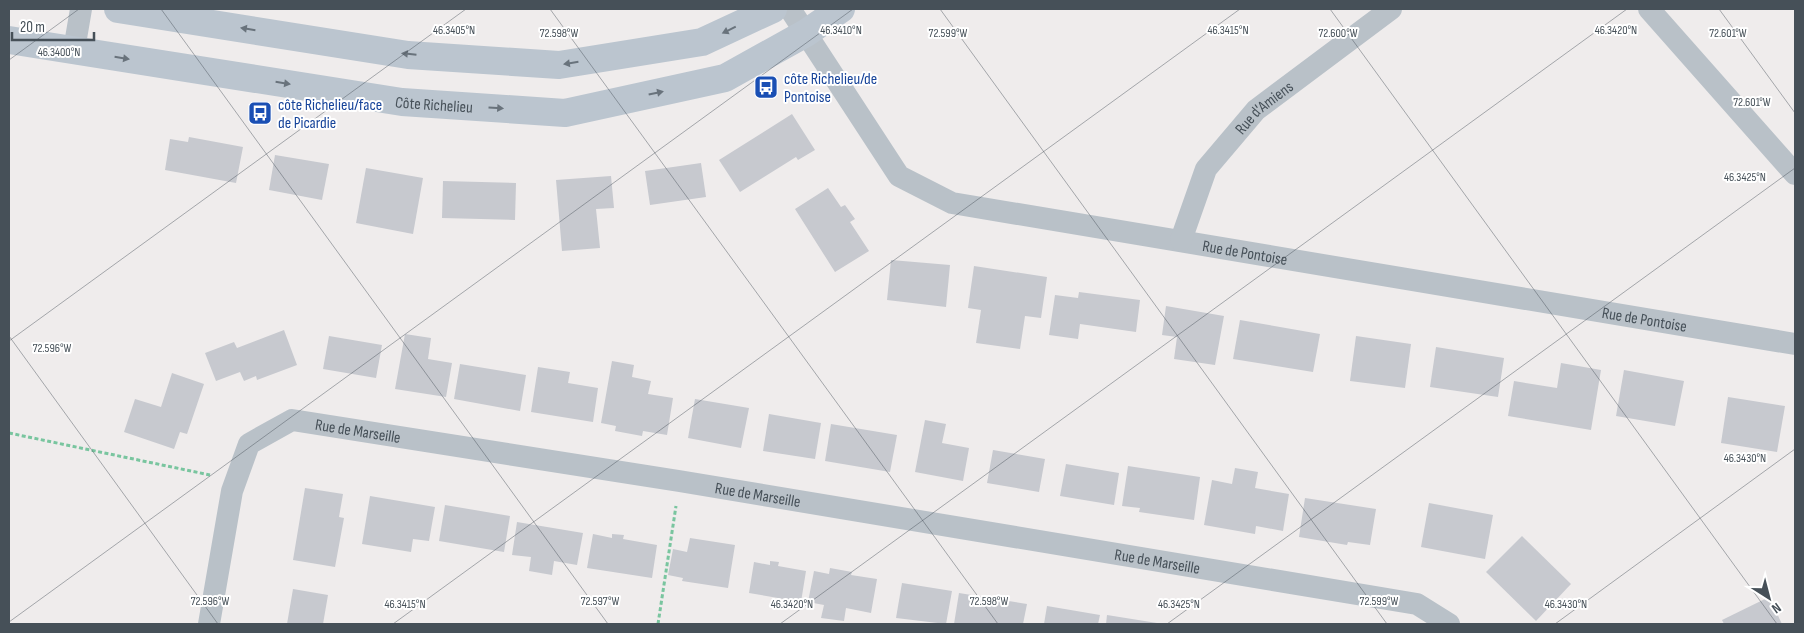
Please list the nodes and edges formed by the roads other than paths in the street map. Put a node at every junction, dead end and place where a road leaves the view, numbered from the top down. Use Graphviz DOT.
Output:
graph roads {
  1 [pos="81,9"];
  2 [pos="118,9"];
  3 [pos="772,9"];
  4 [pos="790,9"];
  5 [pos="841,9"];
  6 [pos="1391,9"];
  7 [pos="1649,9"];
  8 [pos="806,33"];
  9 [pos="9,40"];
  10 [pos="74,50"];
  11 [pos="1795,174"];
  12 [pos="1181,240"];
  13 [pos="1795,344"];
  14 [pos="209,624"];
  15 [pos="1449,624"];
  1 -- 10 [label="street"];
  3 -- 2 [label="street, one-way"];
  4 -- 8 [label="street, Rue de Pontoise"];
  5 -- 8 [label="street, Côte Richelieu"];
  6 -- 12 [label="street, Rue d'Amiens"];
  7 -- 11 [label="street"];
  10 -- 8 [label="street, Côte Richelieu, one-way"];
  8 -- 12 [label="street, Rue de Pontoise"];
  9 -- 10 [label="street, Côte Richelieu"];
  12 -- 13 [label="street, Rue de Pontoise"];
  14 -- 15 [label="street, Rue de Marseille"];
}
